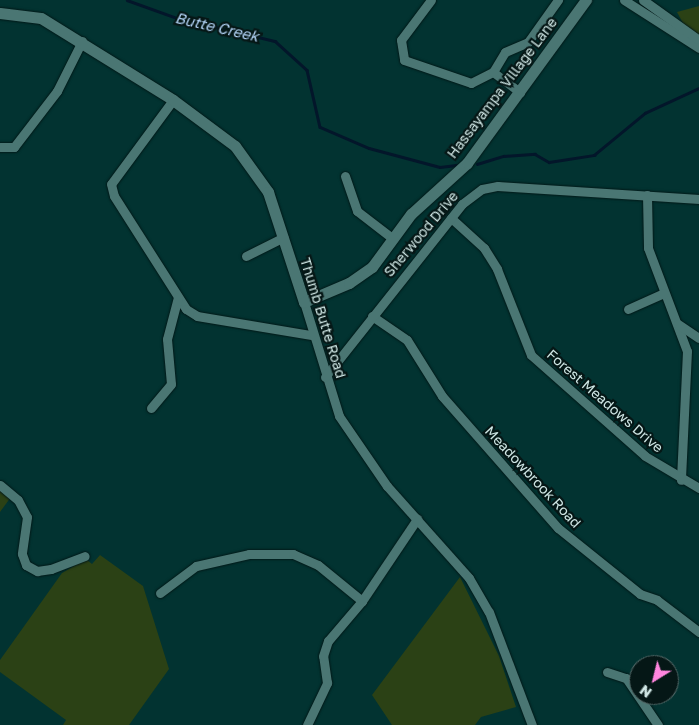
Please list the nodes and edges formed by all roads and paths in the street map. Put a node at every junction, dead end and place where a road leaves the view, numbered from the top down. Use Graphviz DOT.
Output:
graph roads {
  1 [pos="431,0"];
  2 [pos="558,0"];
  3 [pos="586,0"];
  4 [pos="624,0"];
  5 [pos="644,0"];
  6 [pos="0,13"];
  7 [pos="663,20"];
  8 [pos="699,40"];
  9 [pos="82,41"];
  10 [pos="699,48"];
  11 [pos="493,72"];
  12 [pos="520,92"];
  13 [pos="173,100"];
  14 [pos="0,147"];
  15 [pos="345,176"];
  16 [pos="647,195"];
  17 [pos="699,199"];
  18 [pos="451,218"];
  19 [pos="284,237"];
  20 [pos="392,238"];
  21 [pos="246,256"];
  22 [pos="664,293"];
  23 [pos="178,297"];
  24 [pos="304,302"];
  25 [pos="628,309"];
  26 [pos="372,316"];
  27 [pos="678,324"];
  28 [pos="311,335"];
  29 [pos="699,338"];
  30 [pos="325,377"];
  31 [pos="151,408"];
  32 [pos="682,480"];
  33 [pos="0,485"];
  34 [pos="699,488"];
  35 [pos="417,519"];
  36 [pos="85,556"];
  37 [pos="160,593"];
  38 [pos="362,602"];
  39 [pos="699,632"];
  40 [pos="607,672"];
  41 [pos="306,725"];
  42 [pos="532,725"];
  43 [pos="658,725"];
  1 -- 11 [label="street"];
  2 -- 11 [label="street"];
  3 -- 12 [label="street, Hassayampa Village Lane"];
  4 -- 7 [label="street"];
  5 -- 7 [label="street"];
  6 -- 9 [label="street, Thumb Butte Road"];
  7 -- 8 [label="street"];
  7 -- 10 [label="street"];
  9 -- 13 [label="street, Thumb Butte Road"];
  9 -- 14 [label="street"];
  11 -- 12 [label="street"];
  12 -- 20 [label="street, Hassayampa Village Lane"];
  13 -- 19 [label="street, Thumb Butte Road"];
  13 -- 23 [label="street"];
  15 -- 20 [label="street"];
  16 -- 17 [label="street, Sherwood Drive"];
  16 -- 18 [label="street, Sherwood Drive"];
  16 -- 22 [label="street"];
  18 -- 26 [label="street, Sherwood Drive"];
  18 -- 32 [label="street, Forest Meadows Drive"];
  19 -- 21 [label="street"];
  19 -- 24 [label="street, Thumb Butte Road"];
  20 -- 24 [label="street, Hassayampa Village Lane"];
  22 -- 25 [label="street"];
  22 -- 27 [label="street"];
  23 -- 28 [label="street"];
  23 -- 31 [label="street"];
  24 -- 28 [label="street, Thumb Butte Road"];
  26 -- 30 [label="street, Sherwood Drive"];
  26 -- 39 [label="street, Meadowbrook Road"];
  27 -- 29 [label="street"];
  27 -- 32 [label="street"];
  28 -- 30 [label="street, Thumb Butte Road"];
  30 -- 35 [label="street, Thumb Butte Road"];
  32 -- 34 [label="street, Forest Meadows Drive"];
  33 -- 36 [label="street"];
  35 -- 38 [label="street"];
  35 -- 42 [label="street, Thumb Butte Road"];
  37 -- 38 [label="street"];
  38 -- 41 [label="street"];
  40 -- 43 [label="street"];
}
